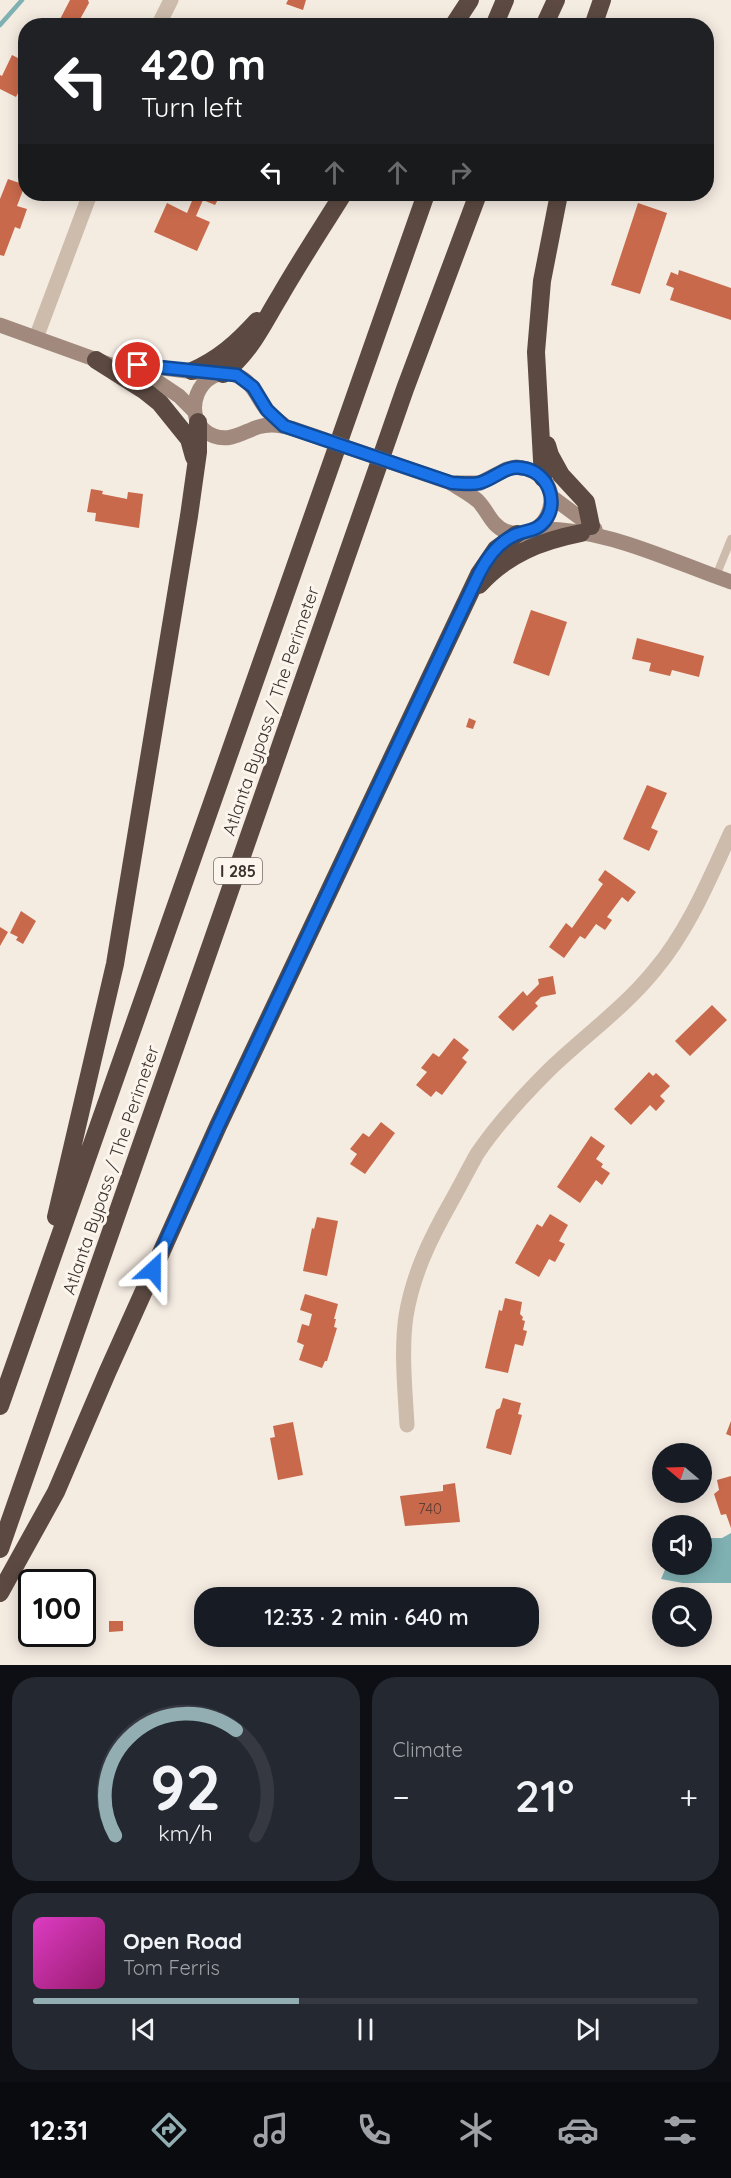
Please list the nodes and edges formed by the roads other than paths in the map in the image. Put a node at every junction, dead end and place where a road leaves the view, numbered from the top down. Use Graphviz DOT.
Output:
graph roads {
  1 [pos="171,0"];
  2 [pos="470,0"];
  3 [pos="505,0"];
  4 [pos="556,0"];
  5 [pos="602,0"];
  6 [pos="162,18"];
  7 [pos="458,18"];
  8 [pos="497,18"];
  9 [pos="548,18"];
  10 [pos="596,18"];
  11 [pos="87,201"];
  12 [pos="339,201"];
  13 [pos="424,201"];
  14 [pos="475,201"];
  15 [pos="558,201"];
  16 [pos="279,298"];
  17 [pos="0,325"];
  18 [pos="36,338"];
  19 [pos="96,360"];
  20 [pos="192,371"];
  21 [pos="220,374"];
  22 [pos="196,417"];
  23 [pos="540,422"];
  24 [pos="289,427"];
  25 [pos="196,466"];
  26 [pos="543,478"];
  27 [pos="452,483"];
  28 [pos="552,497"];
  29 [pos="537,529"];
  30 [pos="592,532"];
  31 [pos="517,534"];
  32 [pos="731,539"];
  33 [pos="716,576"];
  34 [pos="731,582"];
  35 [pos="466,600"];
  36 [pos="731,832"];
  37 [pos="38,1298"];
  38 [pos="0,1406"];
  39 [pos="407,1425"];
  40 [pos="0,1549"];
  41 [pos="0,1593"];
  1 -- 6 [label="street"];
  2 -- 7 [label="highway"];
  3 -- 8 [label="highway"];
  4 -- 9 [label="highway"];
  5 -- 10 [label="highway"];
  11 -- 18 [label="street"];
  12 -- 16 [label="highway"];
  13 -- 37 [label="highway, Atlanta Bypass / The Perimeter / I 285"];
  14 -- 40 [label="highway, Atlanta Bypass / The Perimeter / I 285"];
  15 -- 23 [label="highway"];
  16 -- 20 [label="highway"];
  16 -- 21 [label="highway"];
  17 -- 18 [label="street"];
  18 -- 19 [label="street"];
  19 -- 20 [label="street"];
  19 -- 22 [label="street"];
  19 -- 25 [label="highway"];
  20 -- 21 [label="street"];
  21 -- 22 [label="street"];
  21 -- 24 [label="street"];
  22 -- 24 [label="street"];
  22 -- 25 [label="highway"];
  23 -- 26 [label="highway"];
  23 -- 30 [label="highway"];
  24 -- 27 [label="street, bridge"];
  25 -- 37 [label="highway"];
  26 -- 27 [label="street"];
  26 -- 28 [label="street"];
  27 -- 31 [label="street"];
  28 -- 29 [label="street"];
  28 -- 30 [label="street"];
  29 -- 30 [label="street"];
  29 -- 31 [label="street"];
  30 -- 33 [label="street"];
  30 -- 35 [label="highway"];
  31 -- 35 [label="highway"];
  32 -- 33 [label="lane"];
  33 -- 34 [label="street"];
  35 -- 41 [label="highway"];
  36 -- 39 [label="street"];
  37 -- 38 [label="highway, Atlanta Bypass / The Perimeter / I 285"];
}
